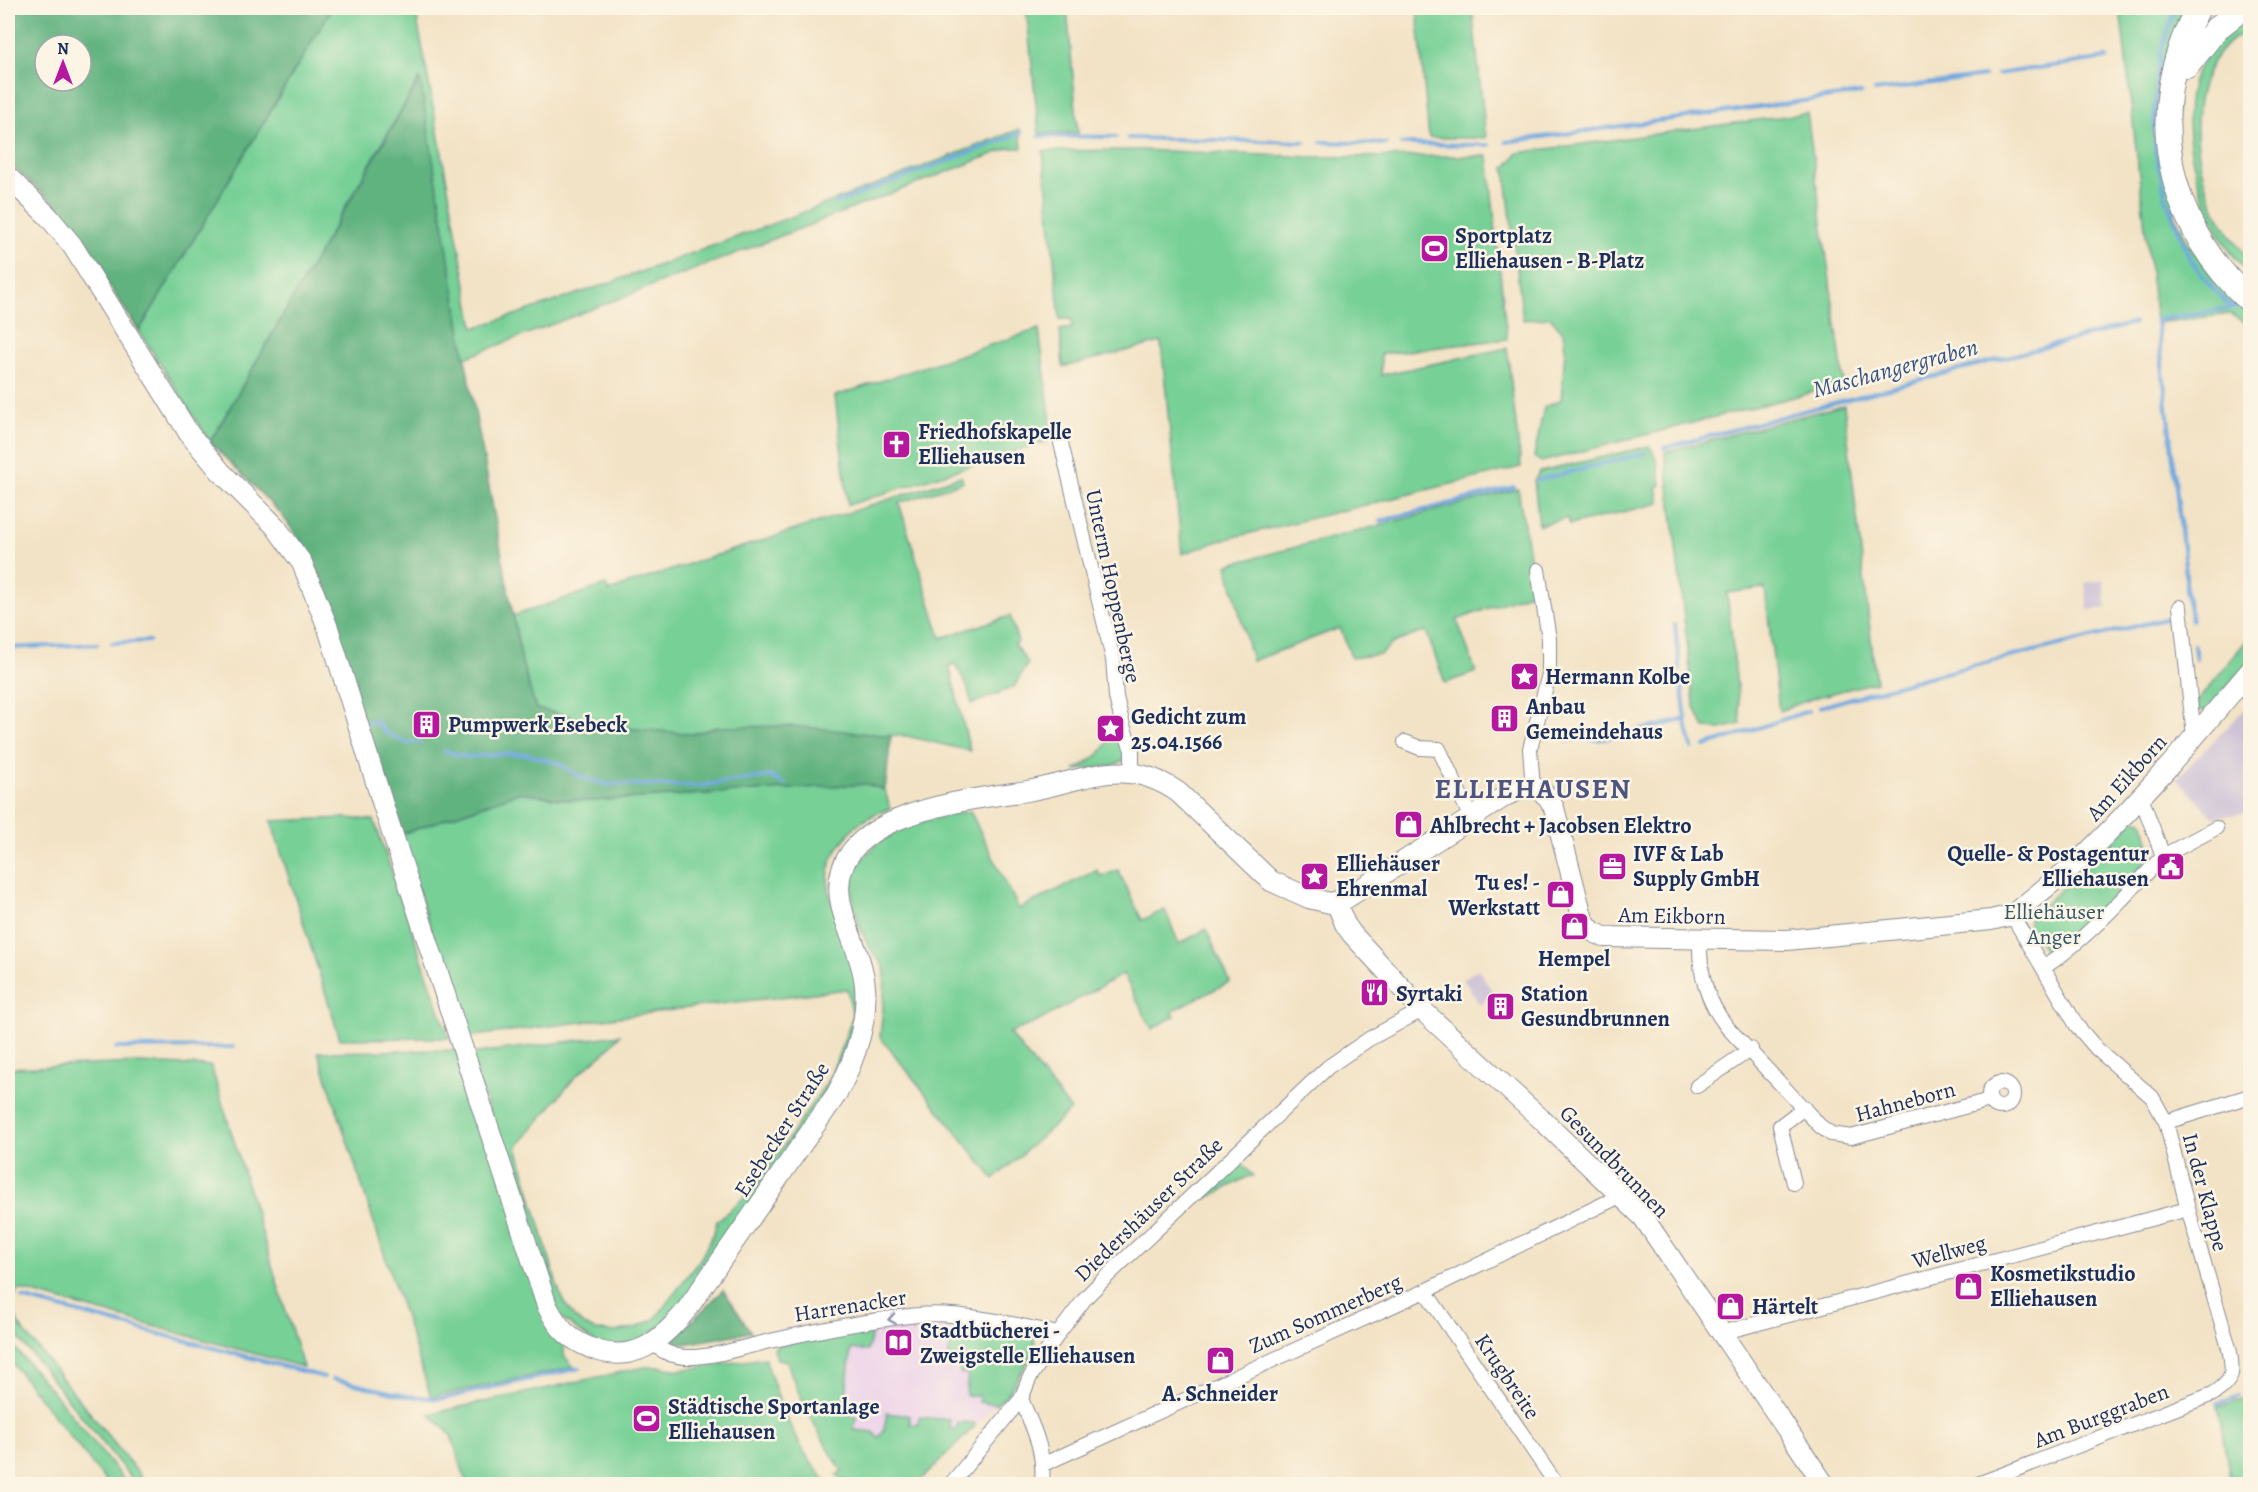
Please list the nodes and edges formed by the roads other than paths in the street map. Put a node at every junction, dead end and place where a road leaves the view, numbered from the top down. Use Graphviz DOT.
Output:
graph roads {
  1 [pos="2198,8"];
  2 [pos="2211,8"];
  3 [pos="2243,8"];
  4 [pos="2187,66"];
  5 [pos="8,177"];
  6 [pos="2250,289"];
  7 [pos="2250,301"];
  8 [pos="1061,443"];
  9 [pos="1538,570"];
  10 [pos="2180,607"];
  11 [pos="2250,671"];
  12 [pos="2194,736"];
  13 [pos="1405,742"];
  14 [pos="1132,773"];
  15 [pos="1533,788"];
  16 [pos="2141,797"];
  17 [pos="1471,818"];
  18 [pos="2216,828"];
  19 [pos="2163,856"];
  20 [pos="1336,902"];
  21 [pos="2012,915"];
  22 [pos="1700,939"];
  23 [pos="2043,968"];
  24 [pos="1422,1010"];
  25 [pos="1751,1049"];
  26 [pos="1697,1086"];
  27 [pos="2250,1096"];
  28 [pos="1990,1100"];
  29 [pos="1804,1108"];
  30 [pos="2166,1122"];
  31 [pos="1794,1183"];
  32 [pos="1622,1195"];
  33 [pos="2188,1209"];
  34 [pos="1425,1291"];
  35 [pos="1721,1333"];
  36 [pos="1058,1334"];
  37 [pos="653,1343"];
  38 [pos="2232,1376"];
  39 [pos="1021,1399"];
  40 [pos="1044,1464"];
  41 [pos="951,1485"];
  42 [pos="1042,1485"];
  43 [pos="1556,1485"];
  44 [pos="1824,1485"];
  45 [pos="1978,1485"];
  1 -- 7 [label="highway"];
  2 -- 4 [label="highway"];
  3 -- 4 [label="highway"];
  4 -- 6 [label="highway"];
  5 -- 37 [label="street"];
  8 -- 14 [label="street, Unterm Hoppenberge"];
  9 -- 15 [label="street"];
  10 -- 12 [label="street"];
  11 -- 12 [label="street, Am Eikborn"];
  12 -- 16 [label="street, Am Eikborn"];
  13 -- 17 [label="street"];
  14 -- 20 [label="street"];
  14 -- 37 [label="street, Esebecker Straße"];
  15 -- 17 [label="street"];
  15 -- 22 [label="street, Am Eikborn"];
  16 -- 19 [label="street"];
  16 -- 21 [label="street, Am Eikborn"];
  17 -- 20 [label="street"];
  18 -- 19 [label="street"];
  19 -- 23 [label="street"];
  20 -- 24 [label="street, Gesundbrunnen"];
  21 -- 22 [label="street, Am Eikborn"];
  21 -- 23 [label="street, In der Klappe"];
  22 -- 25 [label="street, Hahneborn"];
  23 -- 30 [label="street, In der Klappe"];
  24 -- 32 [label="street, Gesundbrunnen"];
  24 -- 36 [label="street, Diedershäuser Straße"];
  25 -- 26 [label="street"];
  25 -- 29 [label="street, Hahneborn"];
  27 -- 30 [label="street, In der Klappe"];
  28 -- 29 [label="street, Hahneborn"];
  29 -- 31 [label="street"];
  30 -- 33 [label="street, In der Klappe"];
  32 -- 34 [label="street, Zum Sommerberg"];
  32 -- 35 [label="street, Gesundbrunnen"];
  33 -- 35 [label="street, Wellweg"];
  33 -- 38 [label="street, In der Klappe"];
  34 -- 40 [label="street, Zum Sommerberg"];
  34 -- 43 [label="street, Krugbreite"];
  35 -- 44 [label="street, Gesundbrunnen"];
  36 -- 37 [label="street, Harrenacker, one-way"];
  36 -- 39 [label="street, Diedershäuser Straße"];
  38 -- 45 [label="street, Am Burggraben"];
  39 -- 40 [label="street"];
  39 -- 41 [label="street, Diedershäuser Straße"];
  40 -- 42 [label="street"];
}
